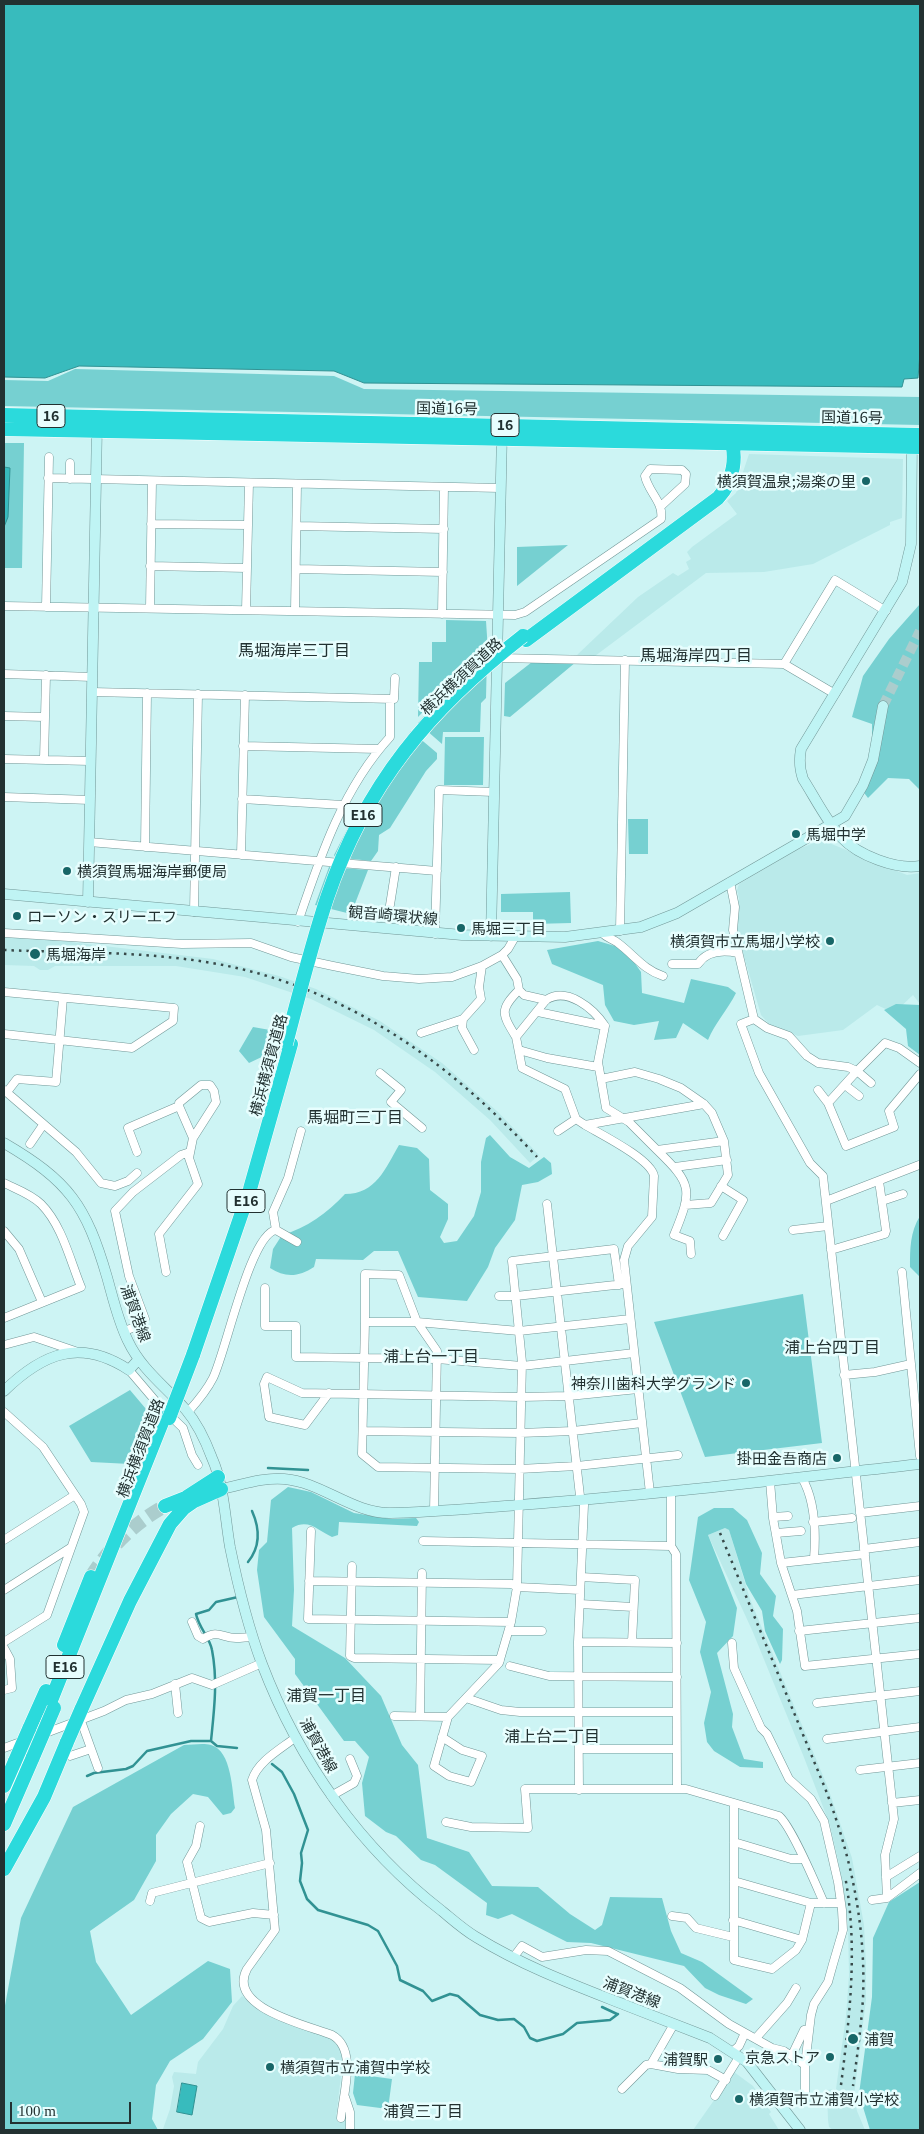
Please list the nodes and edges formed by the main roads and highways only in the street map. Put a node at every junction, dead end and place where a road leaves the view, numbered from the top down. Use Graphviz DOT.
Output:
graph roads {
  1 [pos="4,415"];
  2 [pos="4,429"];
  3 [pos="502,432"];
  4 [pos="729,439"];
  5 [pos="916,441"];
  6 [pos="165,1506"];
  7 [pos="91,1577"];
  8 [pos="25,1758"];
  9 [pos="4,1786"];
  10 [pos="4,1810"];
  11 [pos="4,1824"];
  12 [pos="4,1869"];
  1 -- 3 [label="highway, 国道16号 / 16"];
  2 -- 3 [label="highway, 国道16号 / 16"];
  3 -- 4 [label="highway, 国道16号 / 16"];
  4 -- 5 [label="highway, 国道16号 / 16"];
  4 -- 8 [label="highway, 横浜横須賀道路 / E16, bridge"];
  6 -- 12 [label="highway, bridge"];
  7 -- 8 [label="highway, bridge"];
  8 -- 9 [label="highway"];
  8 -- 10 [label="highway, 横浜横須賀道路 / E16"];
  8 -- 11 [label="highway, 横浜横須賀道路 / E16"];
}
